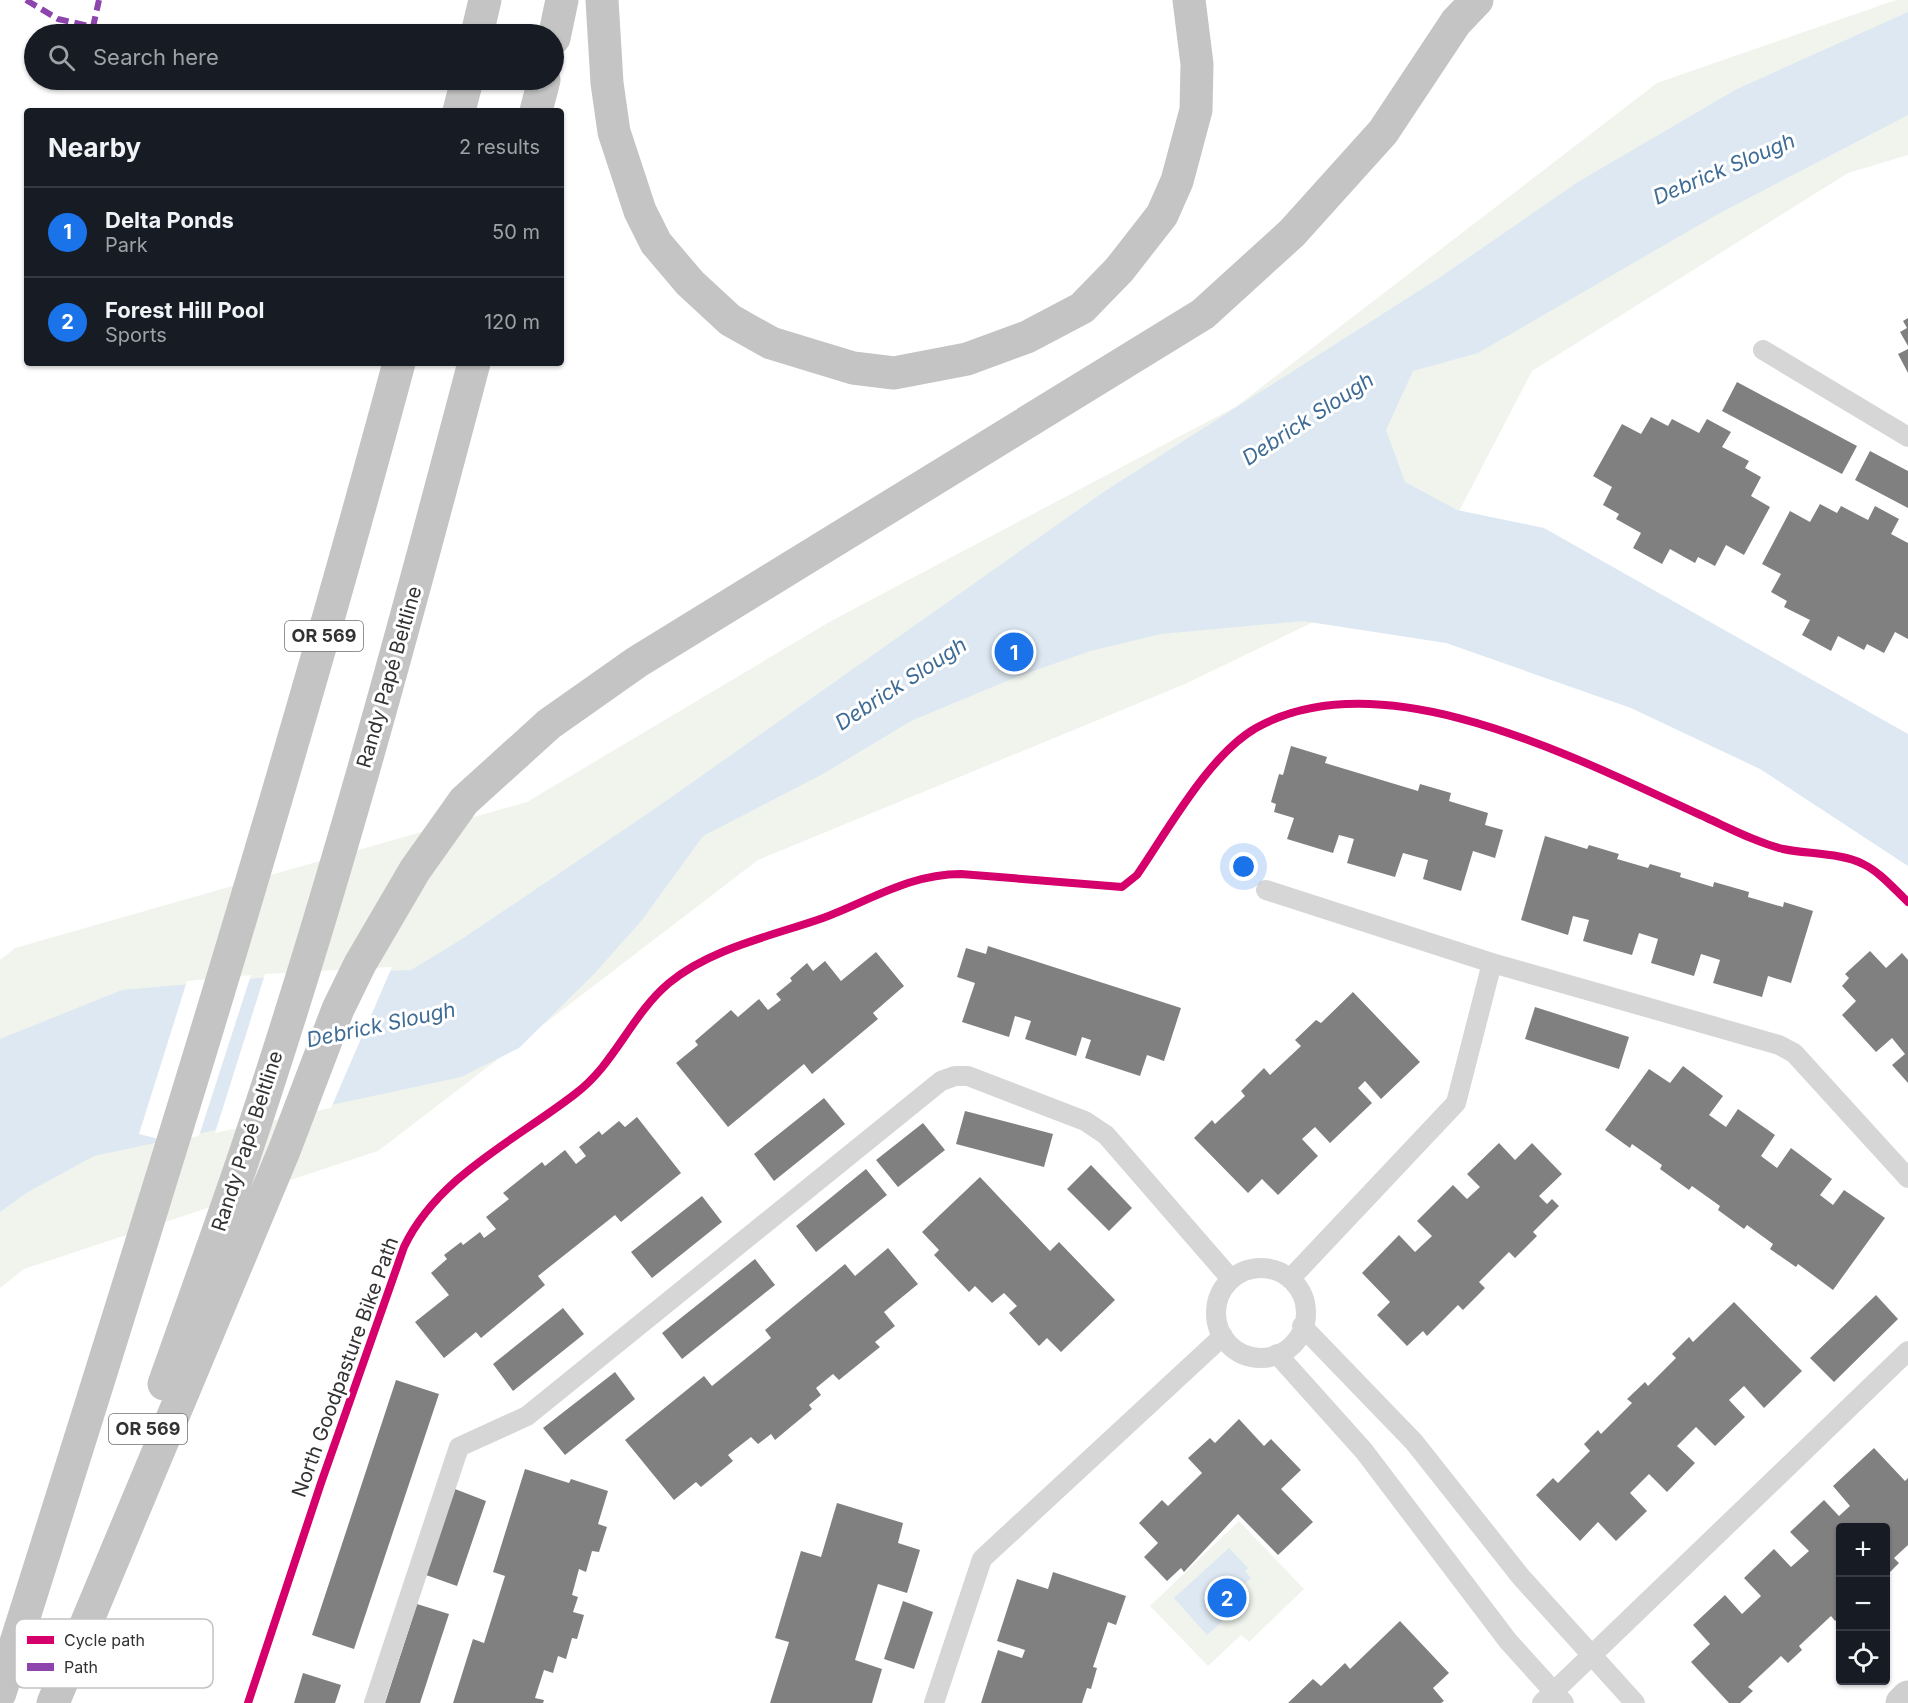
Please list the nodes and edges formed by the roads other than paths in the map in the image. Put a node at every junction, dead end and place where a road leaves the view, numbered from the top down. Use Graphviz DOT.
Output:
graph roads {
  1 [pos="485,0"];
  2 [pos="562,0"];
  3 [pos="602,0"];
  4 [pos="1190,0"];
  5 [pos="1466,7"];
  6 [pos="479,24"];
  7 [pos="557,24"];
  8 [pos="464,90"];
  9 [pos="541,90"];
  10 [pos="460,108"];
  11 [pos="537,108"];
  12 [pos="1763,350"];
  13 [pos="398,366"];
  14 [pos="473,366"];
  15 [pos="1908,437"];
  16 [pos="1266,891"];
  17 [pos="1492,963"];
  18 [pos="1908,1178"];
  19 [pos="1231,1279"];
  20 [pos="1290,1279"];
  21 [pos="1302,1326"];
  22 [pos="1223,1336"];
  23 [pos="1908,1351"];
  24 [pos="1277,1354"];
  25 [pos="23,1619"];
  26 [pos="81,1619"];
  27 [pos="87,1619"];
  28 [pos="15,1645"];
  29 [pos="1592,1656"];
  30 [pos="57,1688"];
  31 [pos="58,1688"];
  32 [pos="0,1692"];
  33 [pos="1908,1697"];
  34 [pos="1554,1699"];
  35 [pos="52,1703"];
  36 [pos="374,1703"];
  37 [pos="934,1703"];
  38 [pos="1635,1703"];
  39 [pos="1902,1703"];
  1 -- 6 [label="highway"];
  2 -- 7 [label="highway"];
  3 -- 4 [label="highway"];
  5 -- 27 [label="highway"];
  8 -- 10 [label="highway"];
  9 -- 11 [label="highway"];
  12 -- 15 [label="lane"];
  13 -- 25 [label="highway, OR 569"];
  14 -- 26 [label="highway, Randy Papé Beltline / OR 569"];
  16 -- 17 [label="lane"];
  17 -- 18 [label="lane"];
  17 -- 20 [label="lane"];
  19 -- 20 [label="lane"];
  19 -- 22 [label="lane"];
  19 -- 36 [label="lane"];
  20 -- 21 [label="lane"];
  21 -- 24 [label="lane"];
  21 -- 29 [label="lane"];
  22 -- 24 [label="lane"];
  22 -- 37 [label="lane"];
  23 -- 29 [label="lane"];
  24 -- 34 [label="lane"];
  28 -- 32 [label="highway, OR 569"];
  29 -- 34 [label="lane"];
  29 -- 38 [label="lane"];
  30 -- 35 [label="highway, Randy Papé Beltline / OR 569"];
  31 -- 35 [label="highway"];
  33 -- 39 [label="street"];
}
